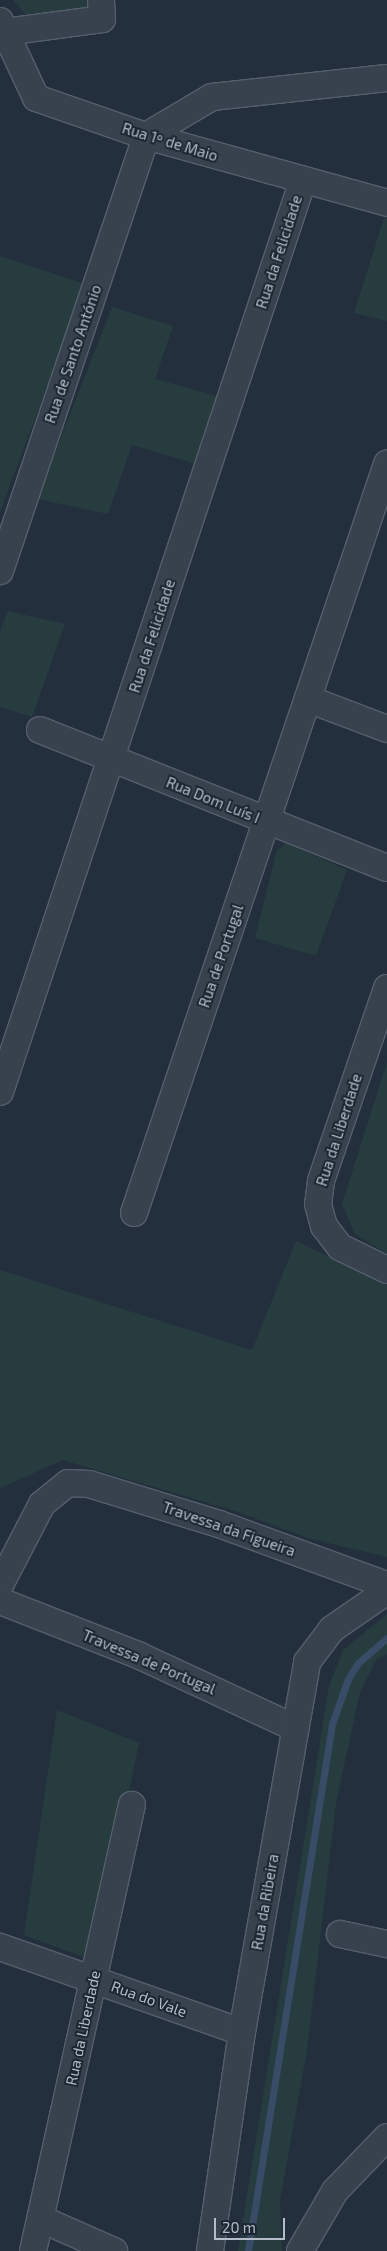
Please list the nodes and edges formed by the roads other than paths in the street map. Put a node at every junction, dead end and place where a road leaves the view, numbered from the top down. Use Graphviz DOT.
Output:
graph roads {
  1 [pos="101,0"];
  2 [pos="2,34"];
  3 [pos="387,78"];
  4 [pos="146,136"];
  5 [pos="303,180"];
  6 [pos="387,202"];
  7 [pos="387,464"];
  8 [pos="0,571"];
  9 [pos="308,699"];
  10 [pos="387,729"];
  11 [pos="40,730"];
  12 [pos="111,759"];
  13 [pos="266,821"];
  14 [pos="387,868"];
  15 [pos="387,988"];
  16 [pos="0,1092"];
  17 [pos="134,1213"];
  18 [pos="387,1270"];
  19 [pos="0,1585"];
  20 [pos="387,1585"];
  21 [pos="387,1591"];
  22 [pos="0,1601"];
  23 [pos="295,1728"];
  24 [pos="132,1805"];
  25 [pos="340,1934"];
  26 [pos="387,1944"];
  27 [pos="0,1947"];
  28 [pos="94,1979"];
  29 [pos="242,2032"];
  30 [pos="387,2137"];
  31 [pos="41,2219"];
  32 [pos="32,2251"];
  33 [pos="114,2251"];
  34 [pos="210,2251"];
  35 [pos="300,2251"];
  1 -- 2 [label="street"];
  2 -- 4 [label="street, Rua 1º de Maio"];
  3 -- 4 [label="street"];
  4 -- 5 [label="street, Rua 1º de Maio"];
  4 -- 8 [label="street, Rua de Santo António"];
  5 -- 6 [label="street, Rua 1º de Maio"];
  5 -- 12 [label="street, Rua da Felicidade"];
  7 -- 9 [label="street, Rua de Portugal"];
  9 -- 10 [label="street"];
  9 -- 13 [label="street, Rua de Portugal"];
  11 -- 12 [label="street, Rua Dom Luís I"];
  12 -- 13 [label="street, Rua Dom Luís I"];
  12 -- 16 [label="street, Rua da Felicidade"];
  13 -- 14 [label="street, Rua Dom Luís I"];
  13 -- 17 [label="street, Rua de Portugal"];
  15 -- 18 [label="street, Rua da Liberdade"];
  19 -- 20 [label="street, Travessa da Figueira"];
  21 -- 23 [label="street, Rua da Ribeira"];
  22 -- 23 [label="street, Travessa de Portugal"];
  23 -- 29 [label="street, Rua da Ribeira"];
  24 -- 28 [label="street, Rua da Liberdade"];
  25 -- 26 [label="street"];
  27 -- 28 [label="street, Rua do Vale"];
  28 -- 29 [label="street, Rua do Vale"];
  28 -- 31 [label="street, Rua da Liberdade"];
  29 -- 34 [label="street, Rua da Ribeira"];
  30 -- 35 [label="street"];
  31 -- 32 [label="street, Rua da Liberdade"];
  31 -- 33 [label="street"];
}
